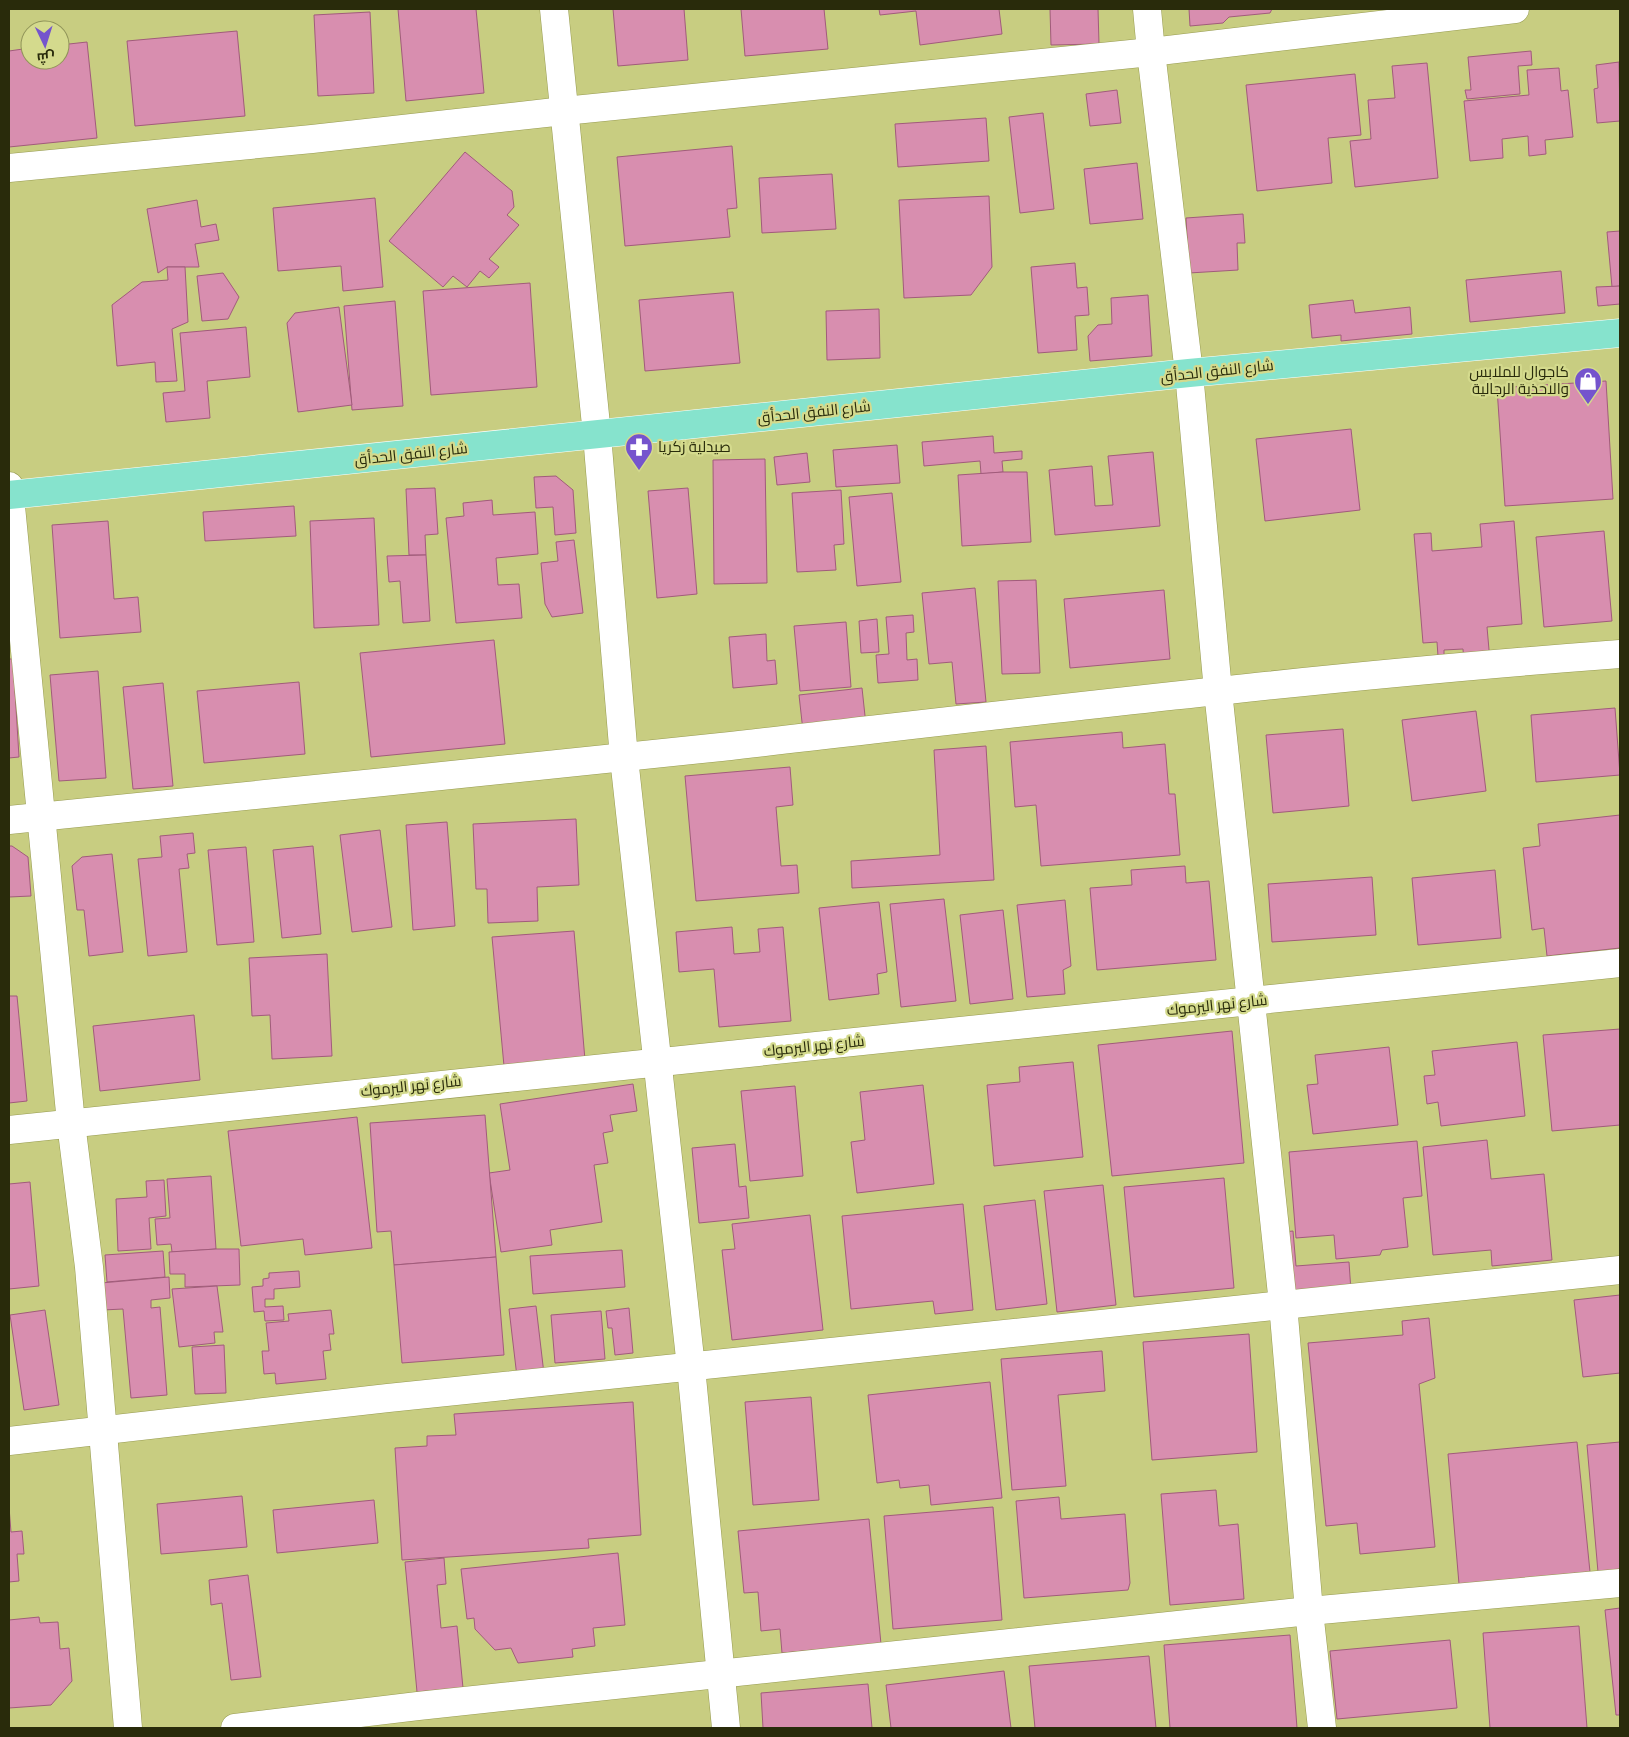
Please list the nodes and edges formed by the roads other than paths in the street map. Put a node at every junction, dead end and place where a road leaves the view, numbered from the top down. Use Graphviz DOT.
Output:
graph roads {
  1 [pos="554,9"];
  2 [pos="1147,9"];
  3 [pos="1515,9"];
  4 [pos="1151,52"];
  5 [pos="564,111"];
  6 [pos="9,168"];
  7 [pos="1620,332"];
  8 [pos="1189,373"];
  9 [pos="596,435"];
  10 [pos="9,492"];
  11 [pos="1620,654"];
  12 [pos="1218,691"];
  13 [pos="624,758"];
  14 [pos="42,817"];
  15 [pos="9,820"];
  16 [pos="1620,963"];
  17 [pos="1251,1002"];
  18 [pos="657,1062"];
  19 [pos="71,1123"];
  20 [pos="9,1130"];
  21 [pos="1620,1270"];
  22 [pos="1283,1304"];
  23 [pos="691,1367"];
  24 [pos="104,1430"];
  25 [pos="9,1441"];
  26 [pos="1620,1583"];
  27 [pos="1309,1611"];
  28 [pos="720,1673"];
  29 [pos="128,1728"];
  30 [pos="235,1728"];
  31 [pos="726,1728"];
  32 [pos="1322,1728"];
  1 -- 5 [label="street"];
  2 -- 4 [label="street"];
  3 -- 4 [label="street"];
  4 -- 5 [label="street"];
  4 -- 8 [label="street"];
  5 -- 6 [label="street"];
  5 -- 9 [label="street"];
  7 -- 8 [label="main road, شارع النفق الحدأق"];
  8 -- 9 [label="main road, شارع النفق الحدأق"];
  8 -- 12 [label="street"];
  9 -- 10 [label="main road, شارع النفق الحدأق"];
  9 -- 13 [label="street"];
  10 -- 14 [label="street"];
  11 -- 12 [label="street"];
  12 -- 13 [label="street"];
  12 -- 17 [label="street"];
  13 -- 14 [label="street"];
  13 -- 18 [label="street"];
  14 -- 15 [label="street"];
  14 -- 19 [label="street"];
  16 -- 17 [label="street, شارع نهر اليرموك"];
  17 -- 18 [label="street, شارع نهر اليرموك"];
  17 -- 22 [label="street"];
  18 -- 19 [label="street, شارع نهر اليرموك"];
  18 -- 23 [label="street"];
  19 -- 20 [label="street, شارع نهر اليرموك"];
  19 -- 24 [label="street"];
  21 -- 22 [label="street"];
  22 -- 23 [label="street"];
  22 -- 27 [label="street"];
  23 -- 24 [label="street"];
  23 -- 28 [label="street"];
  24 -- 25 [label="street"];
  24 -- 29 [label="street"];
  26 -- 27 [label="street"];
  27 -- 28 [label="street"];
  27 -- 32 [label="street"];
  28 -- 30 [label="street"];
  28 -- 31 [label="street"];
}
